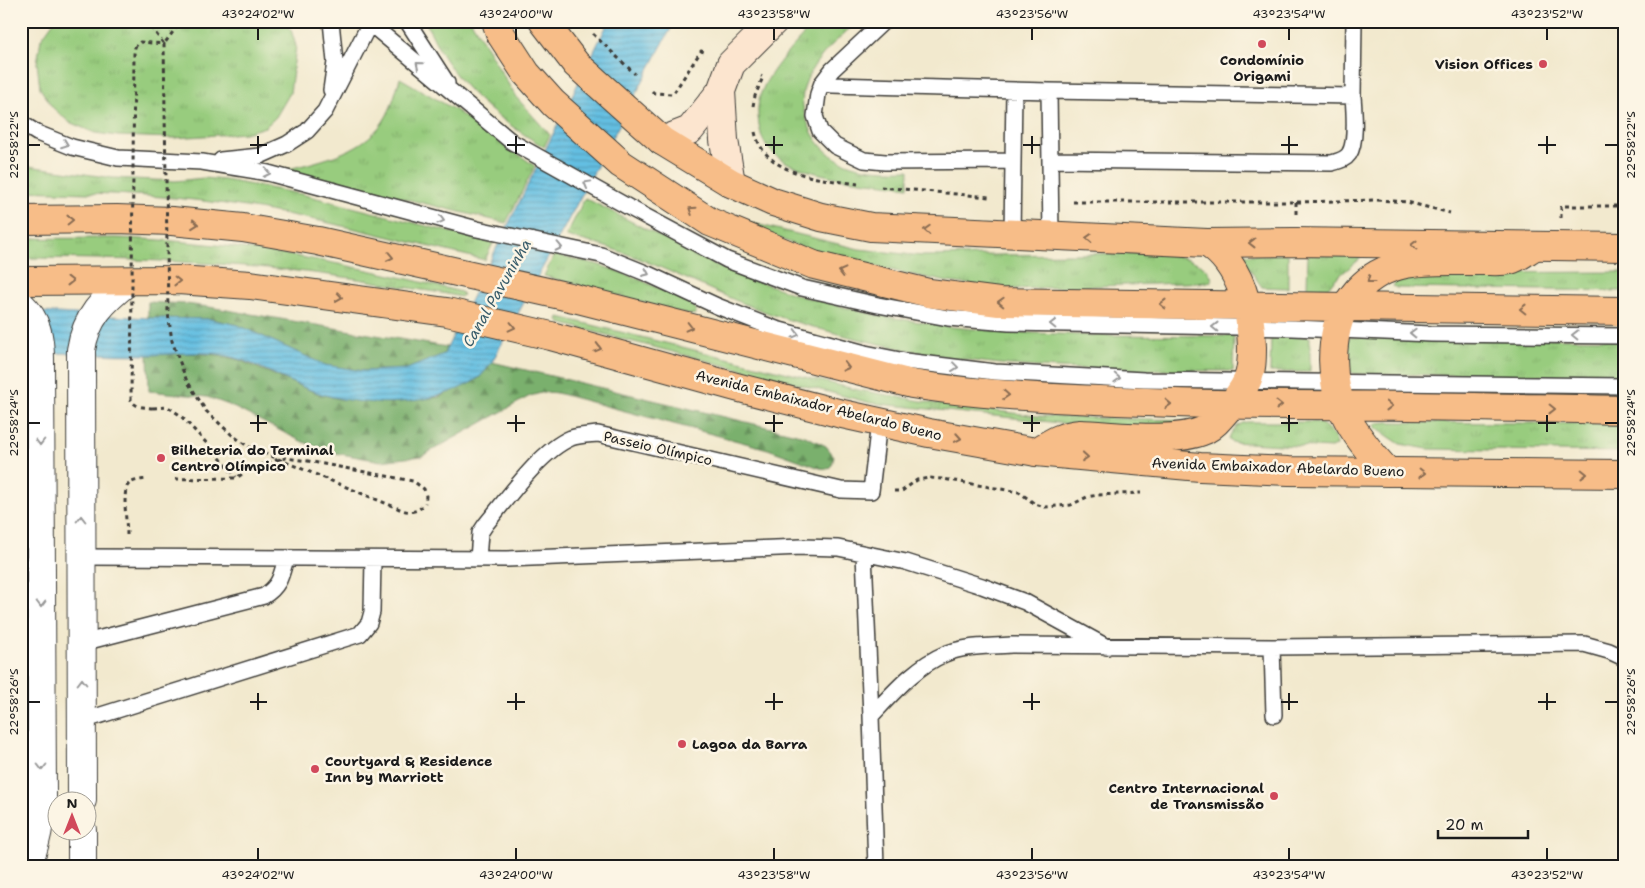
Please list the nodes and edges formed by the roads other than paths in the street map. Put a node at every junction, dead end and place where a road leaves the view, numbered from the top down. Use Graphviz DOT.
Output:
graph roads {
  1 [pos="331,21"];
  2 [pos="406,21"];
  3 [pos="496,21"];
  4 [pos="543,21"];
  5 [pos="774,21"];
  6 [pos="884,21"];
  7 [pos="1354,21"];
  8 [pos="369,22"];
  9 [pos="822,82"];
  10 [pos="721,90"];
  11 [pos="1014,90"];
  12 [pos="1049,91"];
  13 [pos="1353,96"];
  14 [pos="456,97"];
  15 [pos="325,111"];
  16 [pos="21,123"];
  17 [pos="652,132"];
  18 [pos="1050,160"];
  19 [pos="1012,161"];
  20 [pos="202,162"];
  21 [pos="731,183"];
  22 [pos="21,220"];
  23 [pos="1012,235"];
  24 [pos="1052,236"];
  25 [pos="1207,243"];
  26 [pos="1533,247"];
  27 [pos="1624,247"];
  28 [pos="21,281"];
  29 [pos="128,281"];
  30 [pos="23,307"];
  31 [pos="1624,311"];
  32 [pos="1249,316"];
  33 [pos="1340,318"];
  34 [pos="1624,336"];
  35 [pos="1248,380"];
  36 [pos="1624,386"];
  37 [pos="1337,394"];
  38 [pos="1230,406"];
  39 [pos="1624,410"];
  40 [pos="879,422"];
  41 [pos="1036,452"];
  42 [pos="1388,472"];
  43 [pos="1624,474"];
  44 [pos="864,554"];
  45 [pos="82,557"];
  46 [pos="286,558"];
  47 [pos="373,559"];
  48 [pos="478,560"];
  49 [pos="82,643"];
  50 [pos="1107,647"];
  51 [pos="1272,647"];
  52 [pos="1624,658"];
  53 [pos="31,676"];
  54 [pos="1274,715"];
  55 [pos="872,716"];
  56 [pos="82,721"];
  57 [pos="82,790"];
  58 [pos="82,840"];
  59 [pos="26,867"];
  60 [pos="82,867"];
  61 [pos="876,867"];
  1 -- 15 [label="lane"];
  2 -- 14 [label="lane"];
  32 -- 3 [label="main road, one-way"];
  4 -- 17 [label="main road"];
  5 -- 10 [label="street"];
  6 -- 9 [label="lane"];
  7 -- 13 [label="lane"];
  14 -- 8 [label="lane, one-way"];
  8 -- 15 [label="lane"];
  9 -- 11 [label="lane"];
  9 -- 19 [label="lane"];
  10 -- 17 [label="street"];
  10 -- 21 [label="street"];
  11 -- 12 [label="lane"];
  11 -- 19 [label="lane"];
  12 -- 13 [label="lane"];
  12 -- 18 [label="lane"];
  13 -- 18 [label="lane"];
  32 -- 14 [label="lane, one-way"];
  15 -- 20 [label="lane"];
  16 -- 20 [label="lane, one-way"];
  17 -- 21 [label="main road"];
  18 -- 24 [label="lane"];
  19 -- 23 [label="lane"];
  20 -- 35 [label="lane, one-way"];
  23 -- 21 [label="main road, one-way"];
  22 -- 38 [label="main road, one-way"];
  23 -- 24 [label="main road"];
  25 -- 24 [label="main road, one-way"];
  26 -- 25 [label="main road, one-way"];
  25 -- 32 [label="main road"];
  26 -- 27 [label="main road"];
  26 -- 33 [label="main road, one-way"];
  28 -- 29 [label="main road, Avenida Embaixador Abelardo Bueno, one-way"];
  29 -- 40 [label="main road, Avenida Embaixador Abelardo Bueno, one-way"];
  45 -- 29 [label="street, one-way"];
  30 -- 53 [label="street, one-way"];
  31 -- 33 [label="main road, one-way"];
  32 -- 33 [label="main road"];
  32 -- 35 [label="main road"];
  34 -- 33 [label="lane, one-way"];
  33 -- 37 [label="main road"];
  35 -- 37 [label="lane"];
  35 -- 38 [label="main road"];
  36 -- 37 [label="lane"];
  38 -- 37 [label="main road, one-way"];
  37 -- 39 [label="main road, one-way"];
  37 -- 42 [label="main road"];
  38 -- 41 [label="main road"];
  40 -- 41 [label="main road, Avenida Embaixador Abelardo Bueno, one-way"];
  40 -- 48 [label="lane, Passeio Olímpico"];
  41 -- 42 [label="main road, Avenida Embaixador Abelardo Bueno, one-way"];
  42 -- 43 [label="main road, Avenida Embaixador Abelardo Bueno, one-way"];
  44 -- 48 [label="lane"];
  44 -- 50 [label="lane"];
  44 -- 55 [label="lane"];
  45 -- 46 [label="lane"];
  45 -- 49 [label="street"];
  46 -- 47 [label="lane"];
  46 -- 49 [label="lane"];
  47 -- 48 [label="lane"];
  47 -- 56 [label="lane"];
  56 -- 49 [label="street, one-way"];
  50 -- 51 [label="lane"];
  50 -- 55 [label="lane"];
  51 -- 52 [label="lane"];
  51 -- 54 [label="lane"];
  53 -- 59 [label="street, one-way"];
  55 -- 61 [label="lane"];
  56 -- 57 [label="street"];
  58 -- 60 [label="street"];
}
